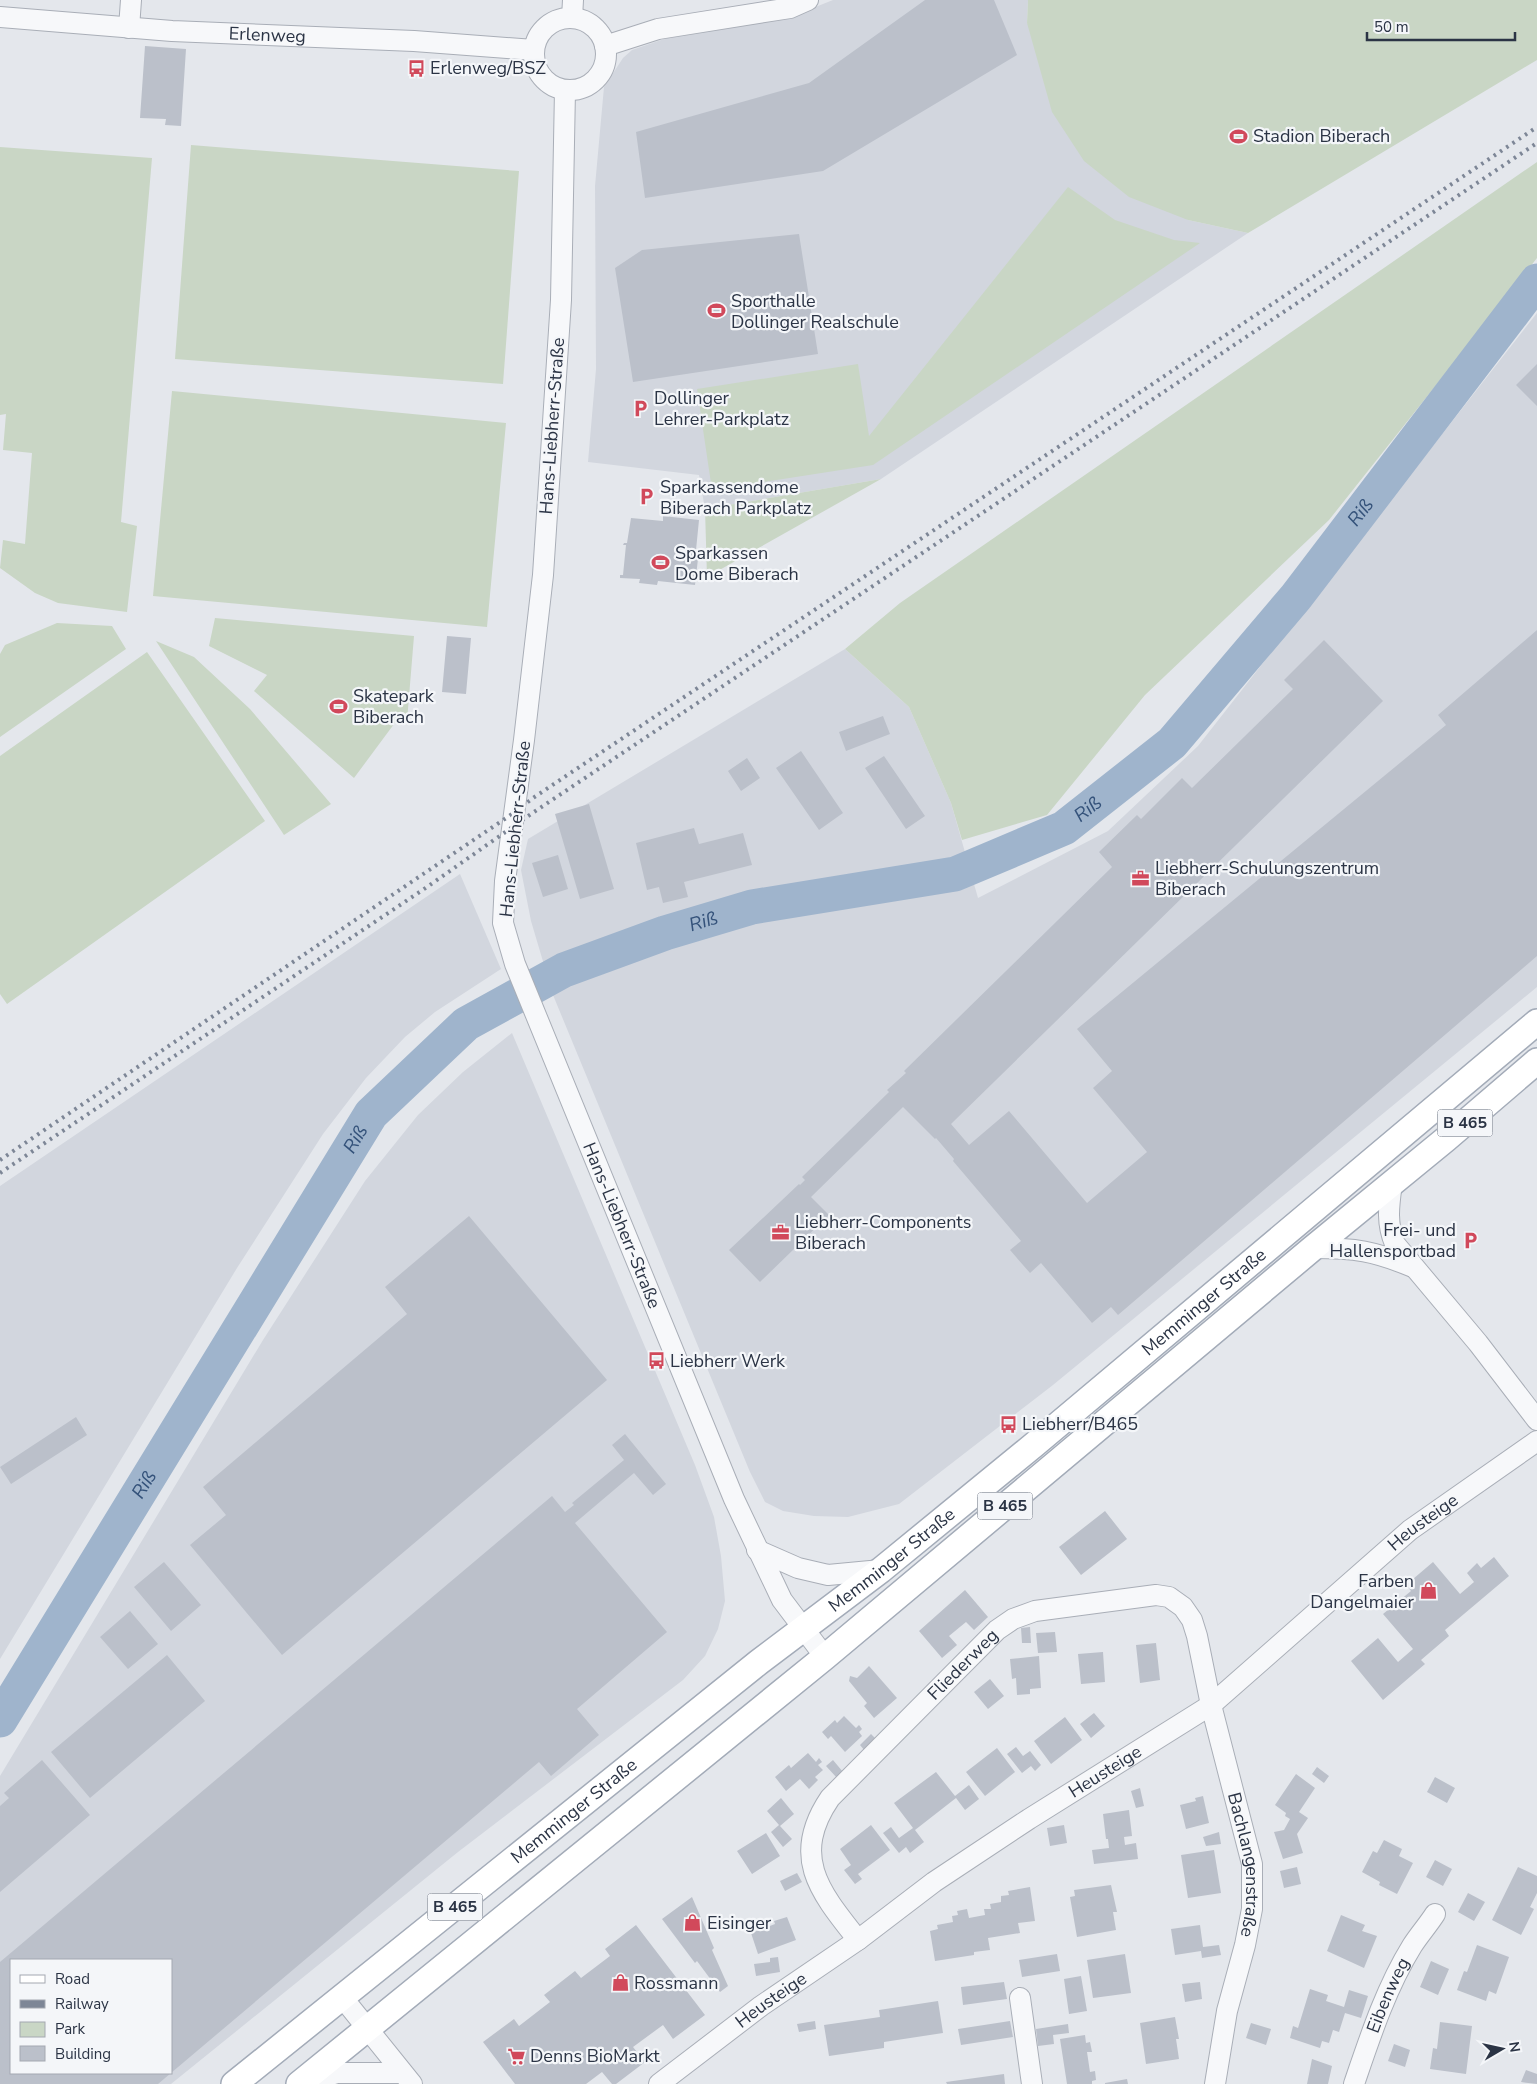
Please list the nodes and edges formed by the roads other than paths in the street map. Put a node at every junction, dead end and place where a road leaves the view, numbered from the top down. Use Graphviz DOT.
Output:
graph roads {
  1 [pos="131,0"];
  2 [pos="808,0"];
  3 [pos="573,9"];
  4 [pos="0,17"];
  5 [pos="129,28"];
  6 [pos="606,46"];
  7 [pos="534,50"];
  8 [pos="565,90"];
  9 [pos="1537,1022"];
  10 [pos="1537,1061"];
  11 [pos="1392,1183"];
  12 [pos="1313,1248"];
  13 [pos="1413,1267"];
  14 [pos="1537,1420"];
  15 [pos="1537,1441"];
  16 [pos="756,1550"];
  17 [pos="881,1570"];
  18 [pos="803,1628"];
  19 [pos="825,1657"];
  20 [pos="1211,1705"];
  21 [pos="1435,1914"];
  22 [pos="858,1940"];
  23 [pos="342,1997"];
  24 [pos="1020,1998"];
  25 [pos="367,2028"];
  26 [pos="407,2078"];
  27 [pos="234,2084"];
  28 [pos="300,2084"];
  29 [pos="659,2084"];
  30 [pos="1032,2084"];
  31 [pos="1215,2084"];
  32 [pos="1354,2084"];
  1 -- 5 [label="street"];
  2 -- 6 [label="street"];
  3 -- 6 [label="street"];
  3 -- 7 [label="street"];
  4 -- 5 [label="street, Erlenweg"];
  5 -- 7 [label="street, Erlenweg"];
  6 -- 8 [label="street"];
  7 -- 8 [label="street"];
  8 -- 16 [label="street, Hans-Liebherr-Straße"];
  9 -- 17 [label="main road, Memminger Straße / B 465"];
  10 -- 11 [label="main road, Memminger Straße / B 465"];
  11 -- 12 [label="main road, Memminger Straße / B 465"];
  11 -- 13 [label="street"];
  12 -- 13 [label="street"];
  12 -- 19 [label="main road, Memminger Straße / B 465"];
  13 -- 14 [label="street"];
  15 -- 20 [label="street, Heusteige"];
  16 -- 17 [label="street"];
  16 -- 18 [label="street, Hans-Liebherr-Straße"];
  17 -- 18 [label="main road, Memminger Straße / B 465"];
  18 -- 19 [label="street, Hans-Liebherr-Straße"];
  18 -- 23 [label="main road, Memminger Straße / B 465"];
  19 -- 25 [label="main road, Memminger Straße / B 465"];
  20 -- 22 [label="street, Heusteige"];
  20 -- 22 [label="street, Fliederweg"];
  20 -- 31 [label="street, Bachlangenstraße"];
  21 -- 32 [label="street, Eibenweg"];
  22 -- 29 [label="street, Heusteige"];
  23 -- 25 [label="street"];
  23 -- 27 [label="main road, Memminger Straße / B 465"];
  24 -- 30 [label="street"];
  25 -- 26 [label="street"];
  25 -- 28 [label="main road, Memminger Straße / B 465"];
  26 -- 28 [label="street"];
}
